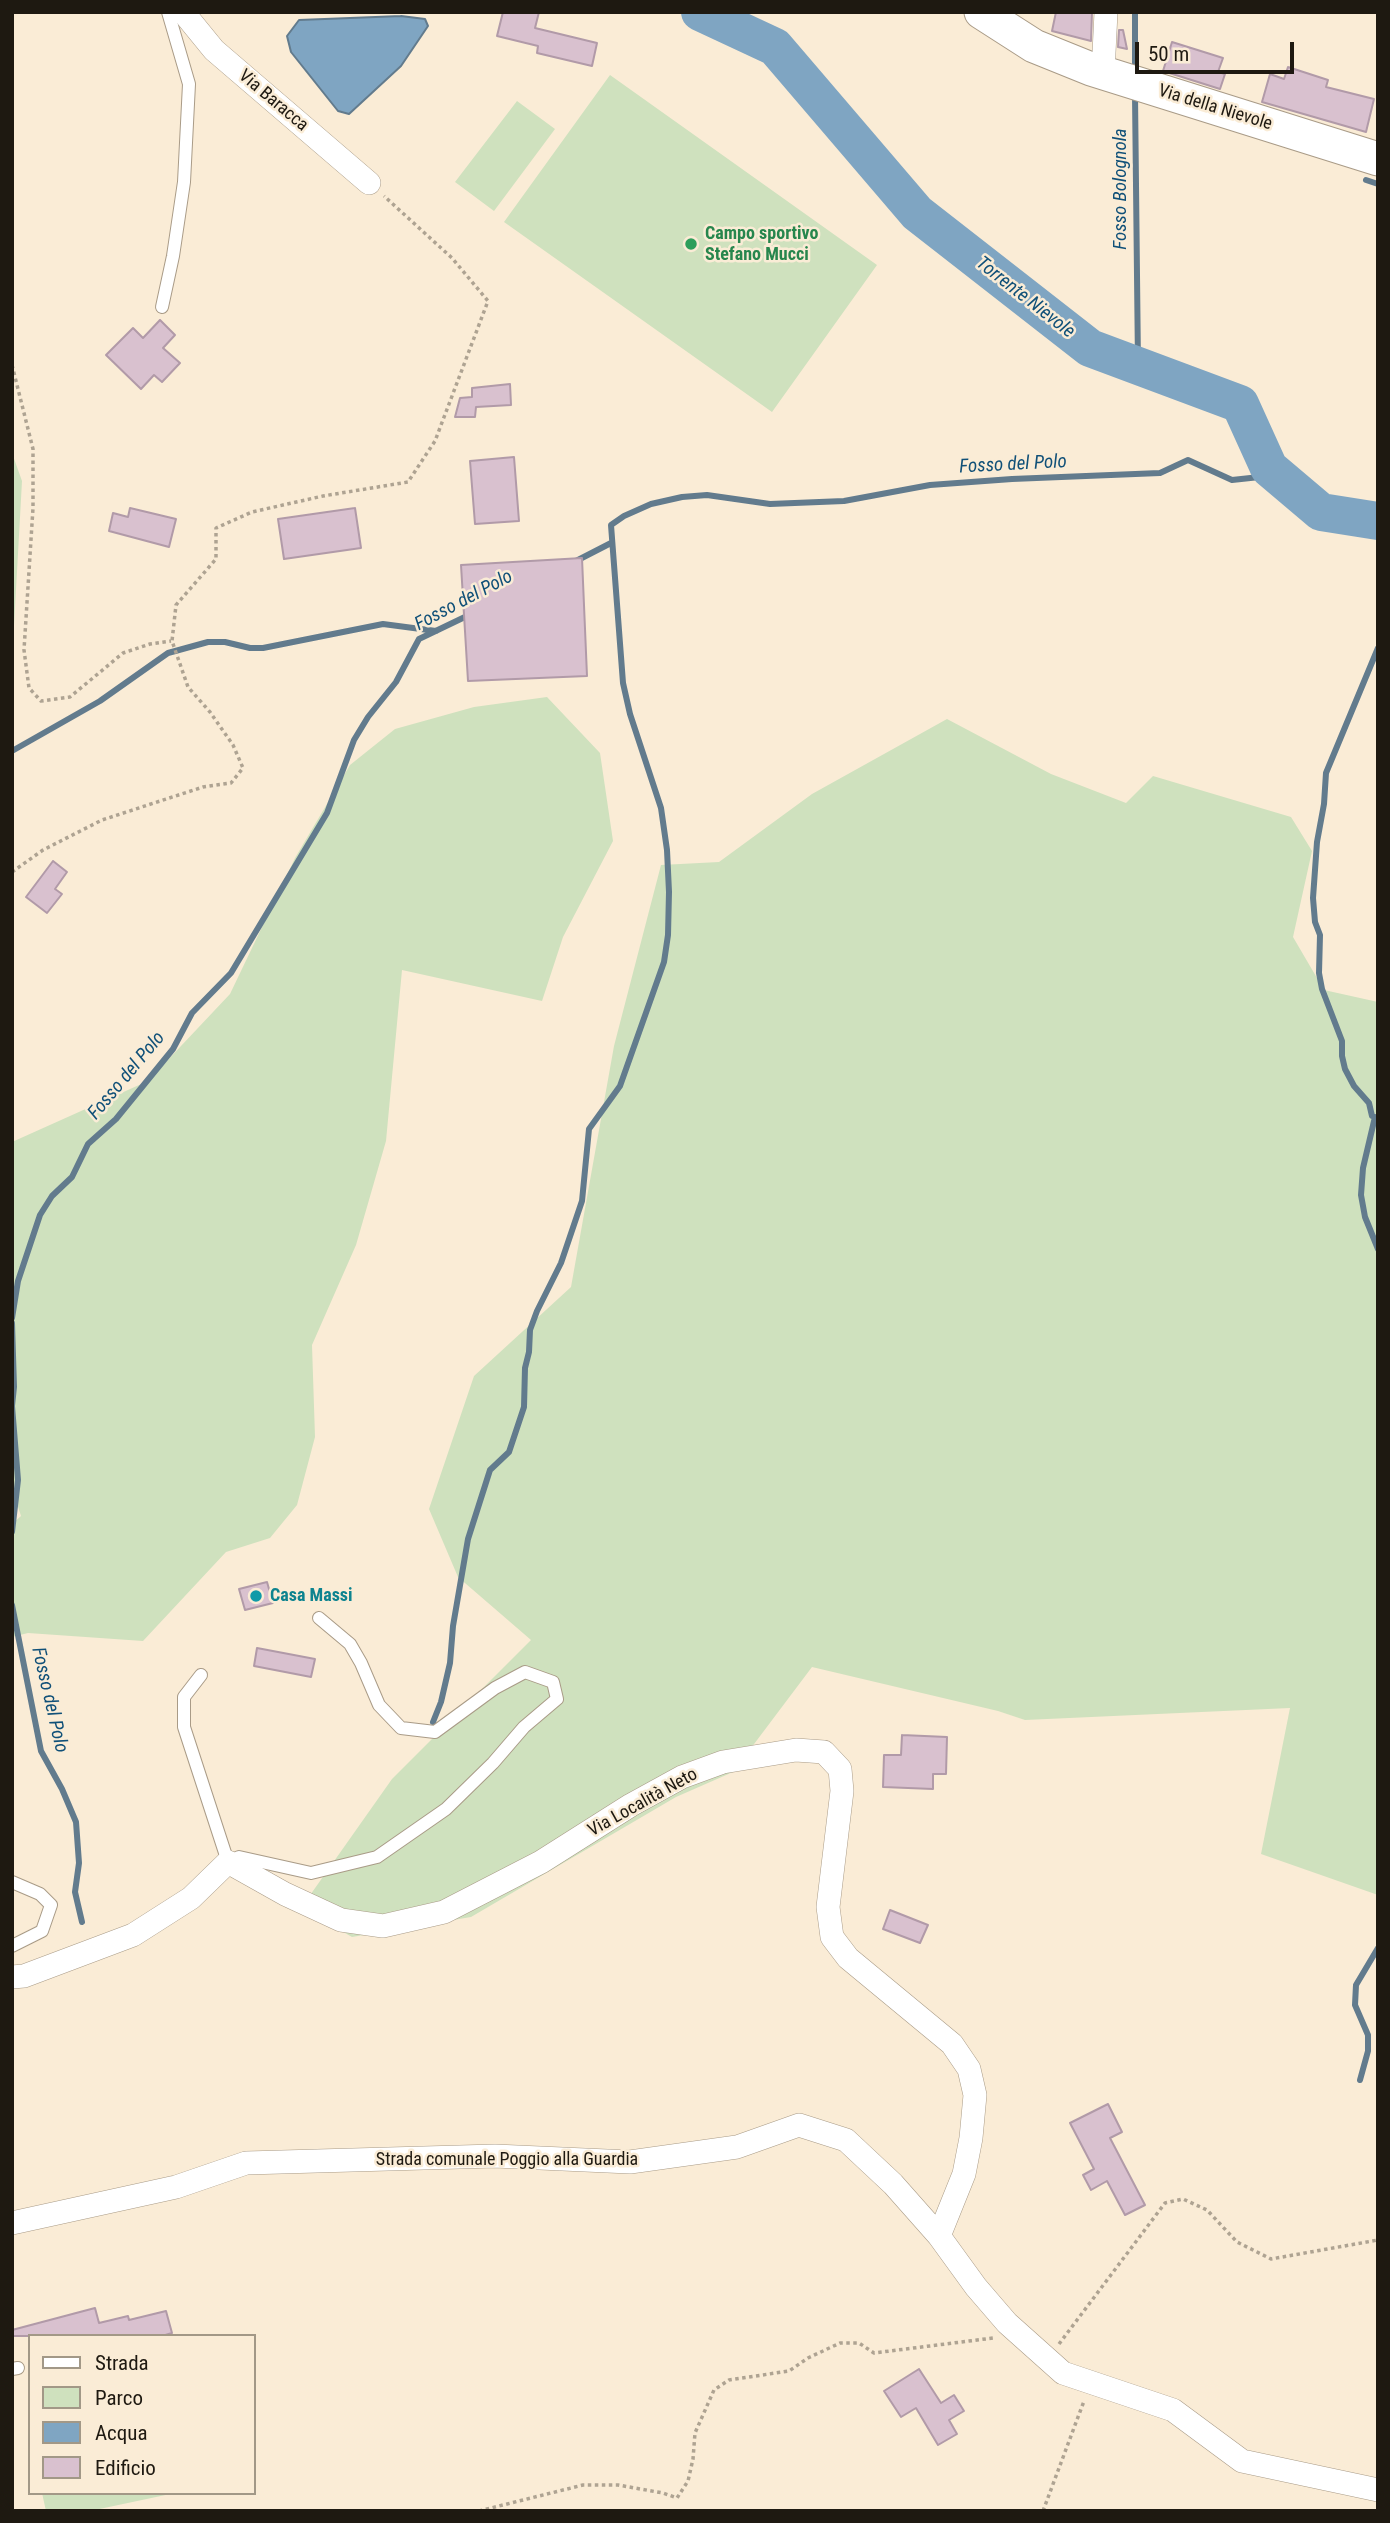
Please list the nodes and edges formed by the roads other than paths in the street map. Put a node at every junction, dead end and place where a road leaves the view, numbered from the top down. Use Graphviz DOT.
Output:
graph roads {
  1 [pos="168,12"];
  2 [pos="183,12"];
  3 [pos="981,12"];
  4 [pos="1106,12"];
  5 [pos="1111,76"];
  6 [pos="1378,159"];
  7 [pos="369,183"];
  8 [pos="162,307"];
  9 [pos="319,1618"];
  10 [pos="201,1675"];
  11 [pos="228,1862"];
  12 [pos="12,1882"];
  13 [pos="12,1946"];
  14 [pos="12,1977"];
  15 [pos="12,2223"];
  16 [pos="939,2236"];
  17 [pos="1378,2490"];
  1 -- 8 [label="lane"];
  2 -- 7 [label="street, Via Baracca"];
  3 -- 5 [label="street, Via della Nievole"];
  4 -- 5 [label="street"];
  5 -- 6 [label="street, Via della Nievole"];
  9 -- 11 [label="lane"];
  10 -- 11 [label="lane"];
  11 -- 14 [label="street"];
  11 -- 16 [label="street, Via Località Neto"];
  12 -- 13 [label="lane"];
  15 -- 16 [label="street, Strada comunale Poggio alla Guardia"];
  16 -- 17 [label="street, Strada comunale Poggio alla Guardia"];
}
